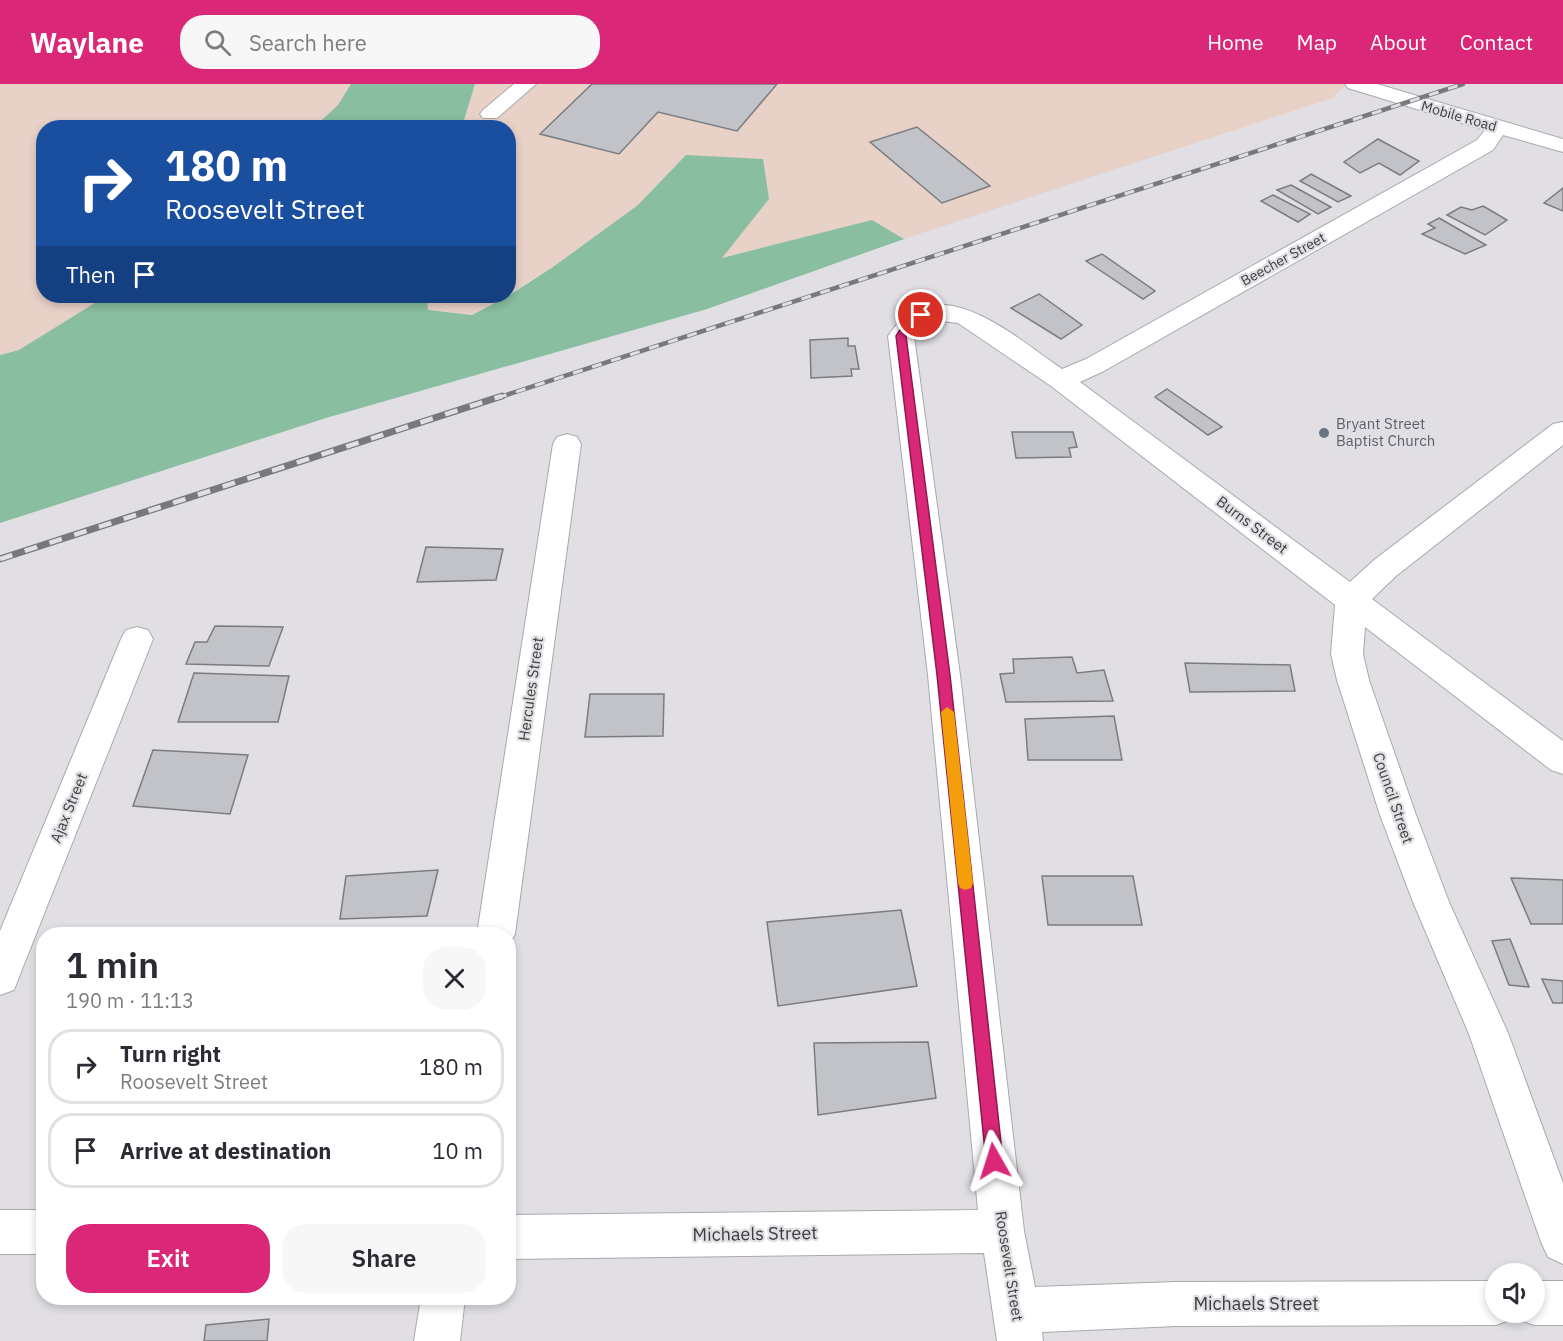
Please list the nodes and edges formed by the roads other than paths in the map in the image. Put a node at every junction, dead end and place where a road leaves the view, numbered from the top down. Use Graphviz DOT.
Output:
graph roads {
  1 [pos="526,84"];
  2 [pos="1355,84"];
  3 [pos="490,114"];
  4 [pos="1498,127"];
  5 [pos="1563,147"];
  6 [pos="930,312"];
  7 [pos="1060,380"];
  8 [pos="1563,431"];
  9 [pos="567,444"];
  10 [pos="1351,600"];
  11 [pos="137,639"];
  12 [pos="1563,760"];
  13 [pos="497,927"];
  14 [pos="0,977"];
  15 [pos="1002,1231"];
  16 [pos="0,1232"];
  17 [pos="36,1232"];
  18 [pos="516,1236"];
  19 [pos="1563,1242"];
  20 [pos="1485,1303"];
  21 [pos="1545,1303"];
  22 [pos="1563,1303"];
  23 [pos="442,1305"];
  24 [pos="1019,1326"];
  25 [pos="437,1341"];
  1 -- 3 [label="street"];
  2 -- 4 [label="street, Mobile Road"];
  4 -- 5 [label="street, Mobile Road"];
  4 -- 7 [label="street, Beecher Street"];
  6 -- 7 [label="street, Burns Street"];
  6 -- 15 [label="street, Roosevelt Street"];
  7 -- 10 [label="street, Burns Street"];
  8 -- 10 [label="street"];
  9 -- 13 [label="street, Hercules Street"];
  10 -- 12 [label="street, Burns Street"];
  10 -- 19 [label="street, Council Street"];
  11 -- 14 [label="street, Ajax Street"];
  15 -- 18 [label="street, Michaels Street"];
  15 -- 24 [label="street, Roosevelt Street"];
  16 -- 17 [label="street"];
  20 -- 24 [label="street, Michaels Street"];
  21 -- 22 [label="street"];
  23 -- 25 [label="street"];
}
